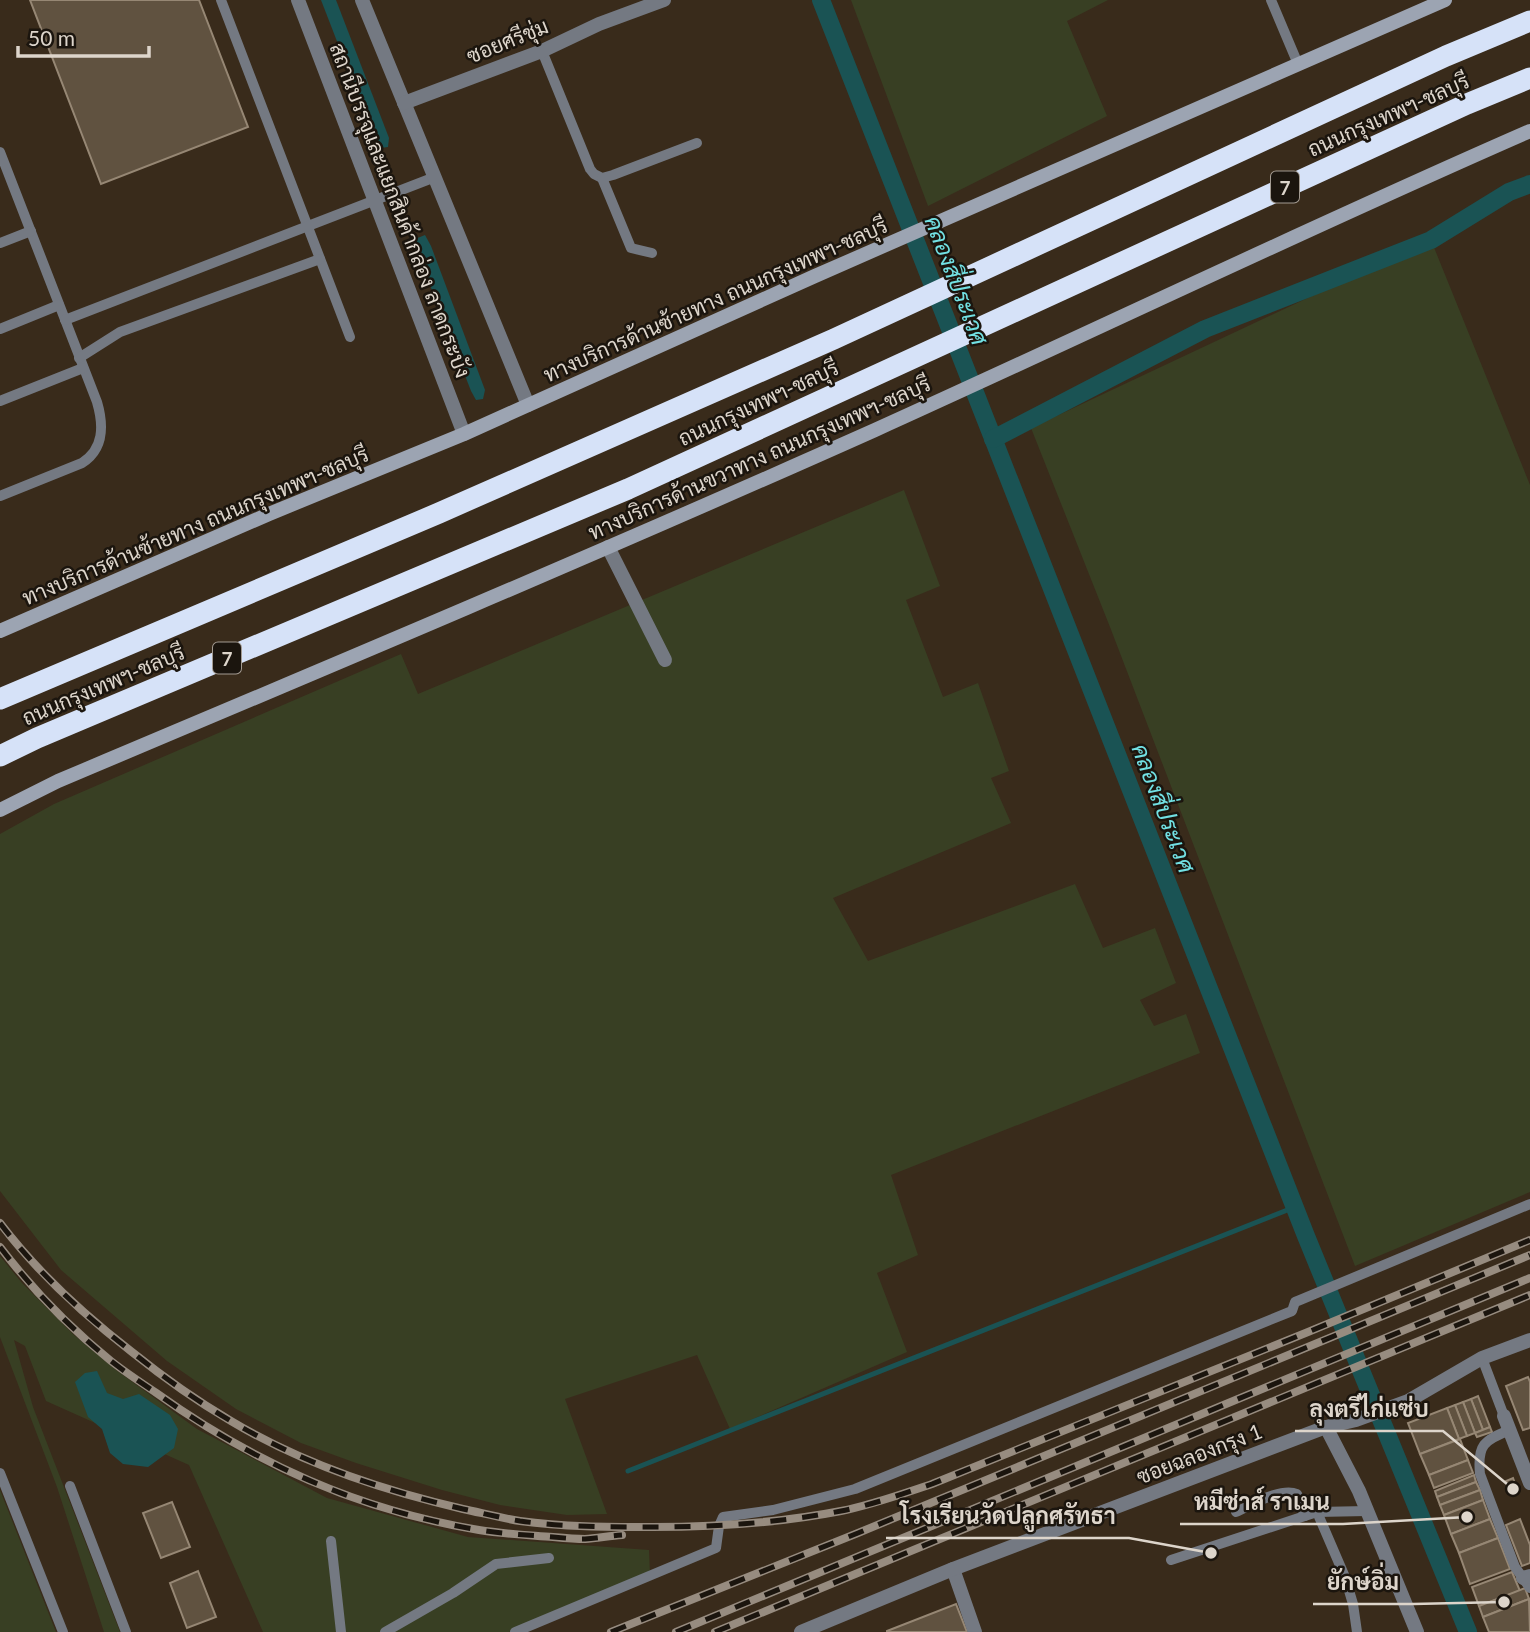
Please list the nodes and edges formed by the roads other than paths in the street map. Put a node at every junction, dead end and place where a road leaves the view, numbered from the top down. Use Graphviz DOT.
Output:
graph roads {
  1 [pos="221,0"];
  2 [pos="298,0"];
  3 [pos="362,0"];
  4 [pos="664,0"];
  5 [pos="1272,0"];
  6 [pos="1445,0"];
  7 [pos="1530,21"];
  8 [pos="542,51"];
  9 [pos="1298,64"];
  10 [pos="1530,78"];
  11 [pos="404,103"];
  12 [pos="1530,131"];
  13 [pos="697,143"];
  14 [pos="1,159"];
  15 [pos="435,177"];
  16 [pos="602,178"];
  17 [pos="375,199"];
  18 [pos="307,226"];
  19 [pos="31,232"];
  20 [pos="0,243"];
  21 [pos="652,253"];
  22 [pos="320,259"];
  23 [pos="59,306"];
  24 [pos="65,320"];
  25 [pos="0,329"];
  26 [pos="350,337"];
  27 [pos="81,363"];
  28 [pos="0,401"];
  29 [pos="528,405"];
  30 [pos="464,434"];
  31 [pos="0,496"];
  32 [pos="608,547"];
  33 [pos="0,631"];
  34 [pos="665,660"];
  35 [pos="0,699"];
  36 [pos="0,756"];
  37 [pos="0,810"];
  38 [pos="1530,1204"];
  39 [pos="1530,1340"];
  40 [pos="1482,1358"];
  41 [pos="1507,1423"];
  42 [pos="1326,1427"];
  43 [pos="0,1473"];
  44 [pos="1530,1483"];
  45 [pos="70,1486"];
  46 [pos="1367,1511"];
  47 [pos="1236,1512"];
  48 [pos="1317,1512"];
  49 [pos="1305,1516"];
  50 [pos="331,1541"];
  51 [pos="549,1558"];
  52 [pos="1171,1560"];
  53 [pos="953,1569"];
  54 [pos="1528,1581"];
  55 [pos="63,1632"];
  56 [pos="126,1632"];
  57 [pos="341,1632"];
  58 [pos="385,1632"];
  59 [pos="515,1632"];
  60 [pos="801,1632"];
  61 [pos="975,1632"];
  62 [pos="1357,1632"];
  63 [pos="1417,1632"];
  1 -- 18 [label="lane"];
  2 -- 17 [label="street, สถานีบรรจุและแยกสินค้ากล่อง ลาดกระบัง"];
  3 -- 11 [label="street, สถานีบรรจุและแยกสินค้ากล่อง ลาดกระบัง"];
  4 -- 8 [label="street, ซอยศรีชุ่ม"];
  5 -- 9 [label="lane"];
  6 -- 9 [label="main road, ทางบริการด้านซ้ายทาง ถนนกรุงเทพฯ-ชลบุรี"];
  7 -- 35 [label="highway, ถนนกรุงเทพฯ-ชลบุรี / 7"];
  8 -- 11 [label="street, ซอยศรีชุ่ม"];
  8 -- 16 [label="lane"];
  9 -- 29 [label="main road, ทางบริการด้านซ้ายทาง ถนนกรุงเทพฯ-ชลบุรี"];
  10 -- 36 [label="highway, ถนนกรุงเทพฯ-ชลบุรี / 7"];
  11 -- 15 [label="street, สถานีบรรจุและแยกสินค้ากล่อง ลาดกระบัง"];
  12 -- 32 [label="main road, ทางบริการด้านขวาทาง ถนนกรุงเทพฯ-ชลบุรี"];
  13 -- 16 [label="lane"];
  14 -- 19 [label="lane"];
  15 -- 17 [label="lane"];
  15 -- 29 [label="street, สถานีบรรจุและแยกสินค้ากล่อง ลาดกระบัง"];
  16 -- 21 [label="lane"];
  17 -- 18 [label="lane"];
  17 -- 30 [label="street, สถานีบรรจุและแยกสินค้ากล่อง ลาดกระบัง"];
  18 -- 22 [label="lane"];
  18 -- 24 [label="lane"];
  19 -- 20 [label="lane"];
  19 -- 23 [label="lane"];
  22 -- 26 [label="lane"];
  22 -- 27 [label="lane"];
  23 -- 24 [label="lane"];
  23 -- 25 [label="lane"];
  24 -- 27 [label="lane"];
  27 -- 28 [label="lane"];
  27 -- 31 [label="lane"];
  29 -- 30 [label="main road, ทางบริการด้านซ้ายทาง ถนนกรุงเทพฯ-ชลบุรี"];
  30 -- 33 [label="main road, ทางบริการด้านซ้ายทาง ถนนกรุงเทพฯ-ชลบุรี"];
  32 -- 34 [label="street"];
  32 -- 37 [label="main road, ทางบริการด้านขวาทาง ถนนกรุงเทพฯ-ชลบุรี"];
  38 -- 59 [label="lane"];
  39 -- 40 [label="street, ซอยฉลองกรุง 1"];
  40 -- 41 [label="lane"];
  40 -- 42 [label="street, ซอยฉลองกรุง 1"];
  41 -- 44 [label="street"];
  41 -- 54 [label="lane"];
  42 -- 46 [label="street"];
  42 -- 53 [label="street, ซอยฉลองกรุง 1"];
  43 -- 55 [label="lane"];
  45 -- 56 [label="lane"];
  46 -- 48 [label="lane"];
  46 -- 63 [label="street"];
  47 -- 49 [label="lane"];
  48 -- 49 [label="lane"];
  48 -- 62 [label="lane"];
  49 -- 52 [label="lane"];
  50 -- 57 [label="lane"];
  51 -- 58 [label="lane"];
  53 -- 60 [label="street, ซอยฉลองกรุง 1"];
  53 -- 61 [label="street"];
}
